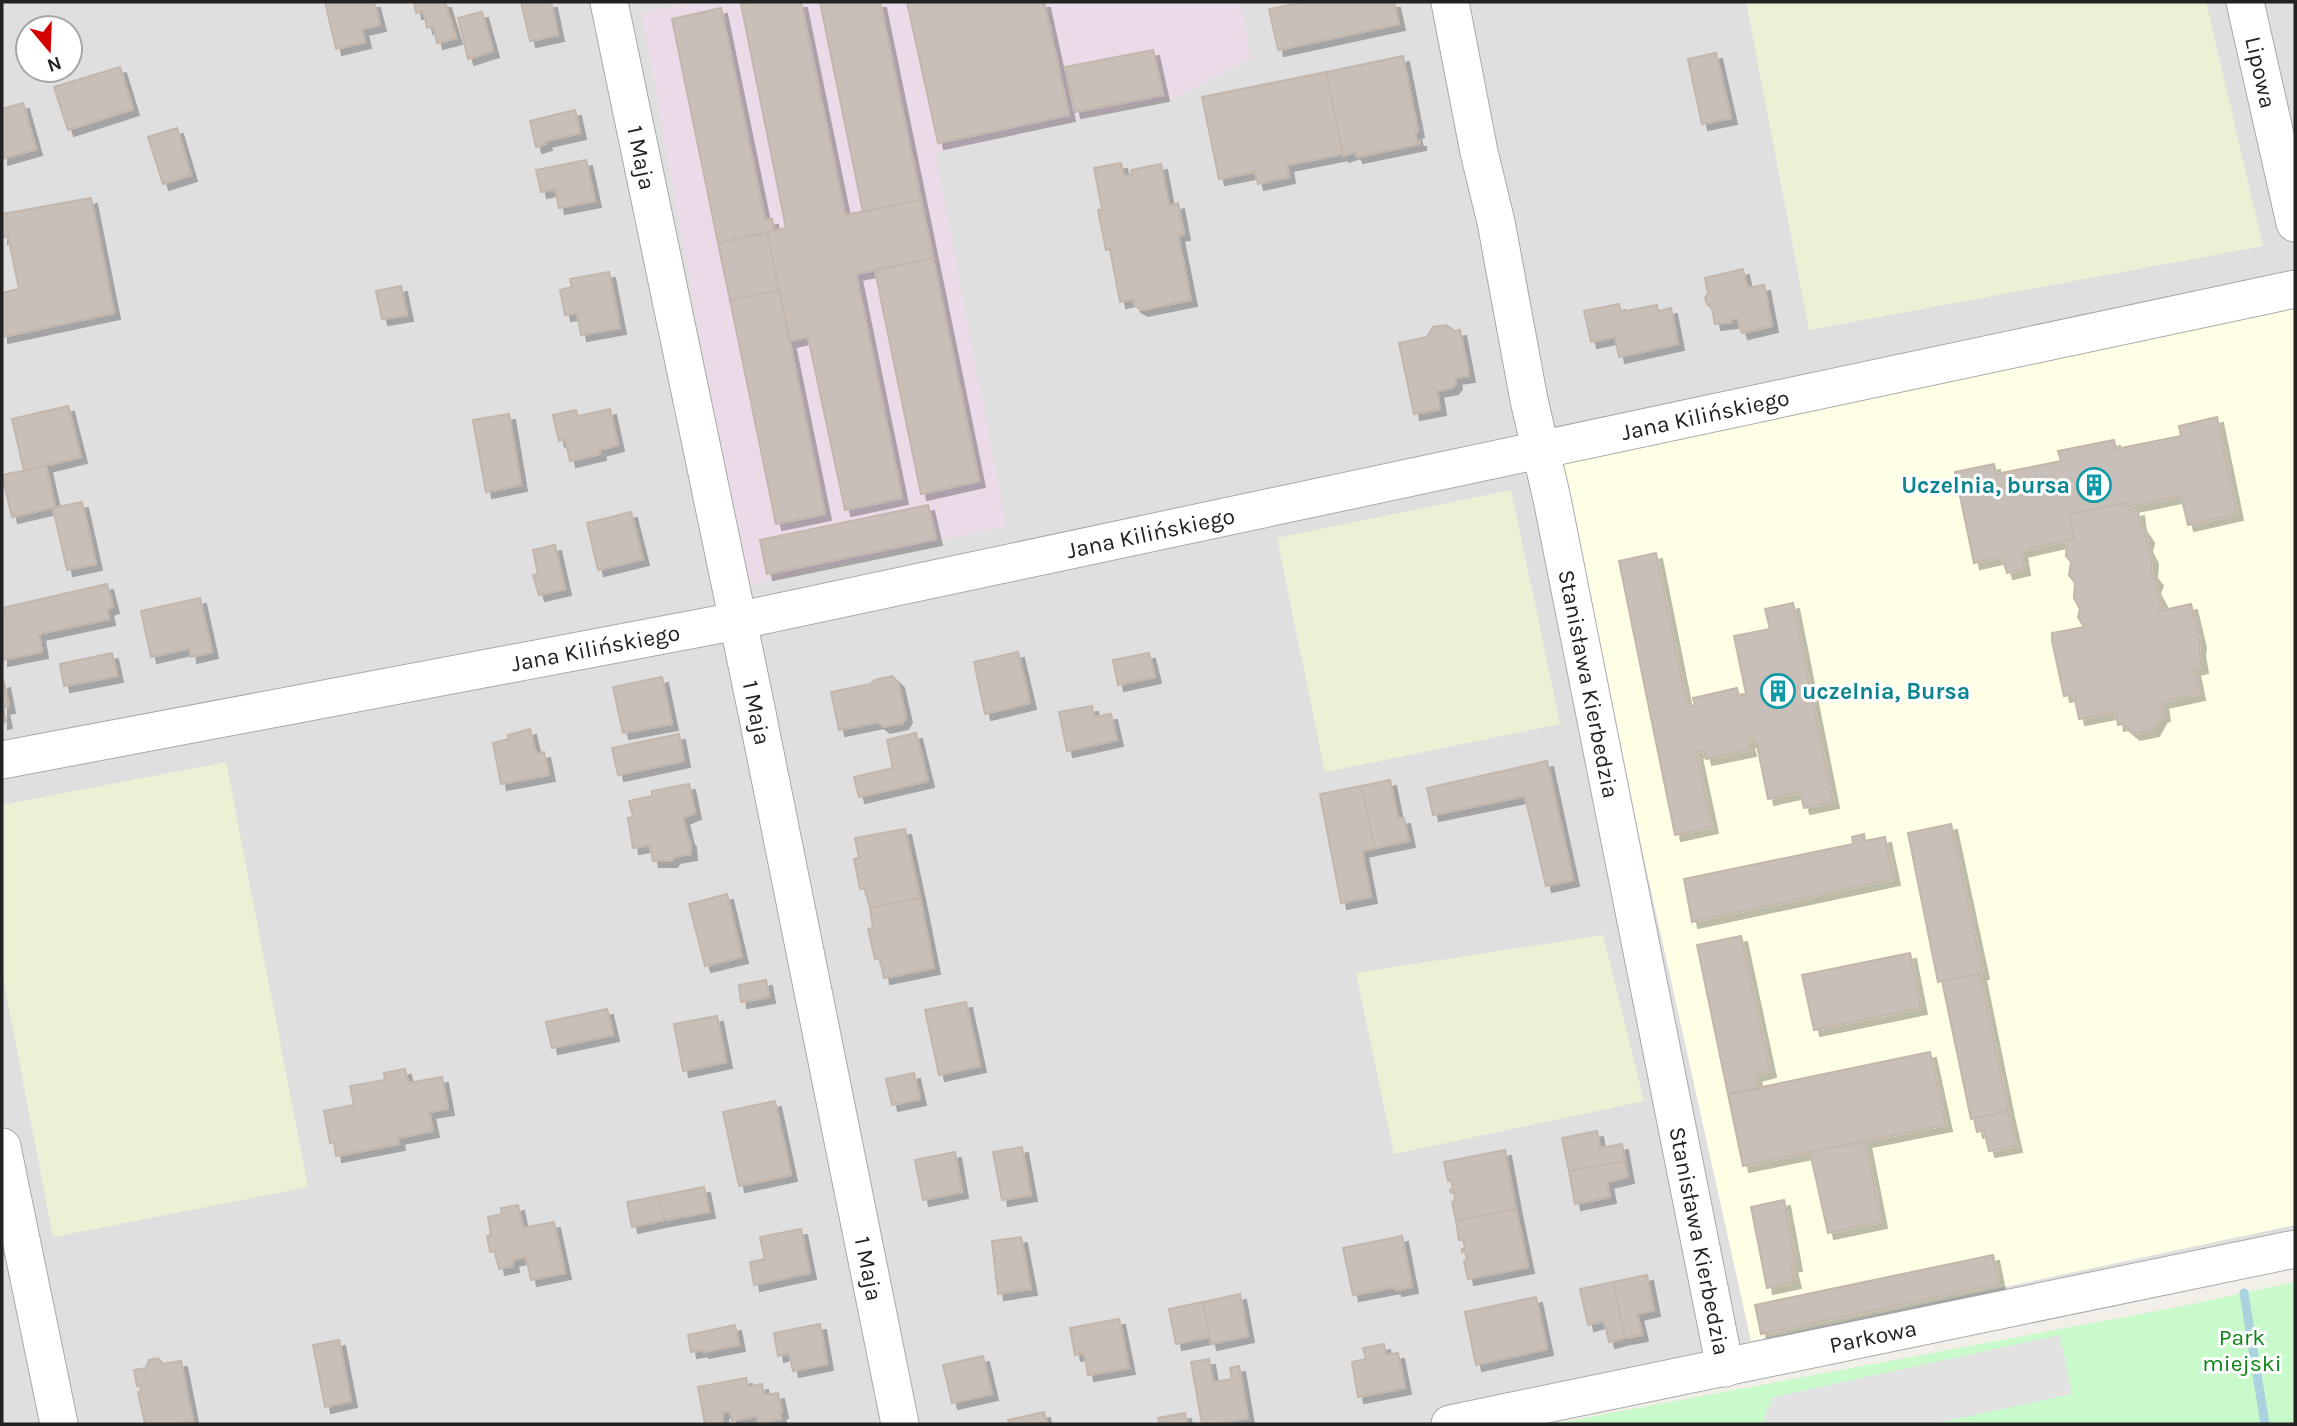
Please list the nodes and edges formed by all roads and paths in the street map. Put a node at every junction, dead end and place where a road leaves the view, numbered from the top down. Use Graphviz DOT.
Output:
graph roads {
  1 [pos="609,2"];
  2 [pos="1450,2"];
  3 [pos="2245,2"];
  4 [pos="2295,223"];
  5 [pos="2295,289"];
  6 [pos="1540,450"];
  7 [pos="737,621"];
  8 [pos="2,760"];
  9 [pos="2,1147"];
  10 [pos="2295,1249"];
  11 [pos="1725,1368"];
  12 [pos="59,1424"];
  13 [pos="900,1424"];
  14 [pos="1450,1424"];
  1 -- 7 [label="street, 1 Maja"];
  2 -- 6 [label="street, Stanisława Kierbedzia"];
  3 -- 4 [label="street, Lipowa"];
  5 -- 6 [label="street, Jana Kilińskiego"];
  6 -- 7 [label="street, Jana Kilińskiego"];
  6 -- 11 [label="street, Stanisława Kierbedzia"];
  7 -- 8 [label="street, Jana Kilińskiego"];
  7 -- 13 [label="street, 1 Maja"];
  9 -- 12 [label="street"];
  10 -- 11 [label="street, Parkowa"];
  11 -- 14 [label="street, Parkowa"];
}
